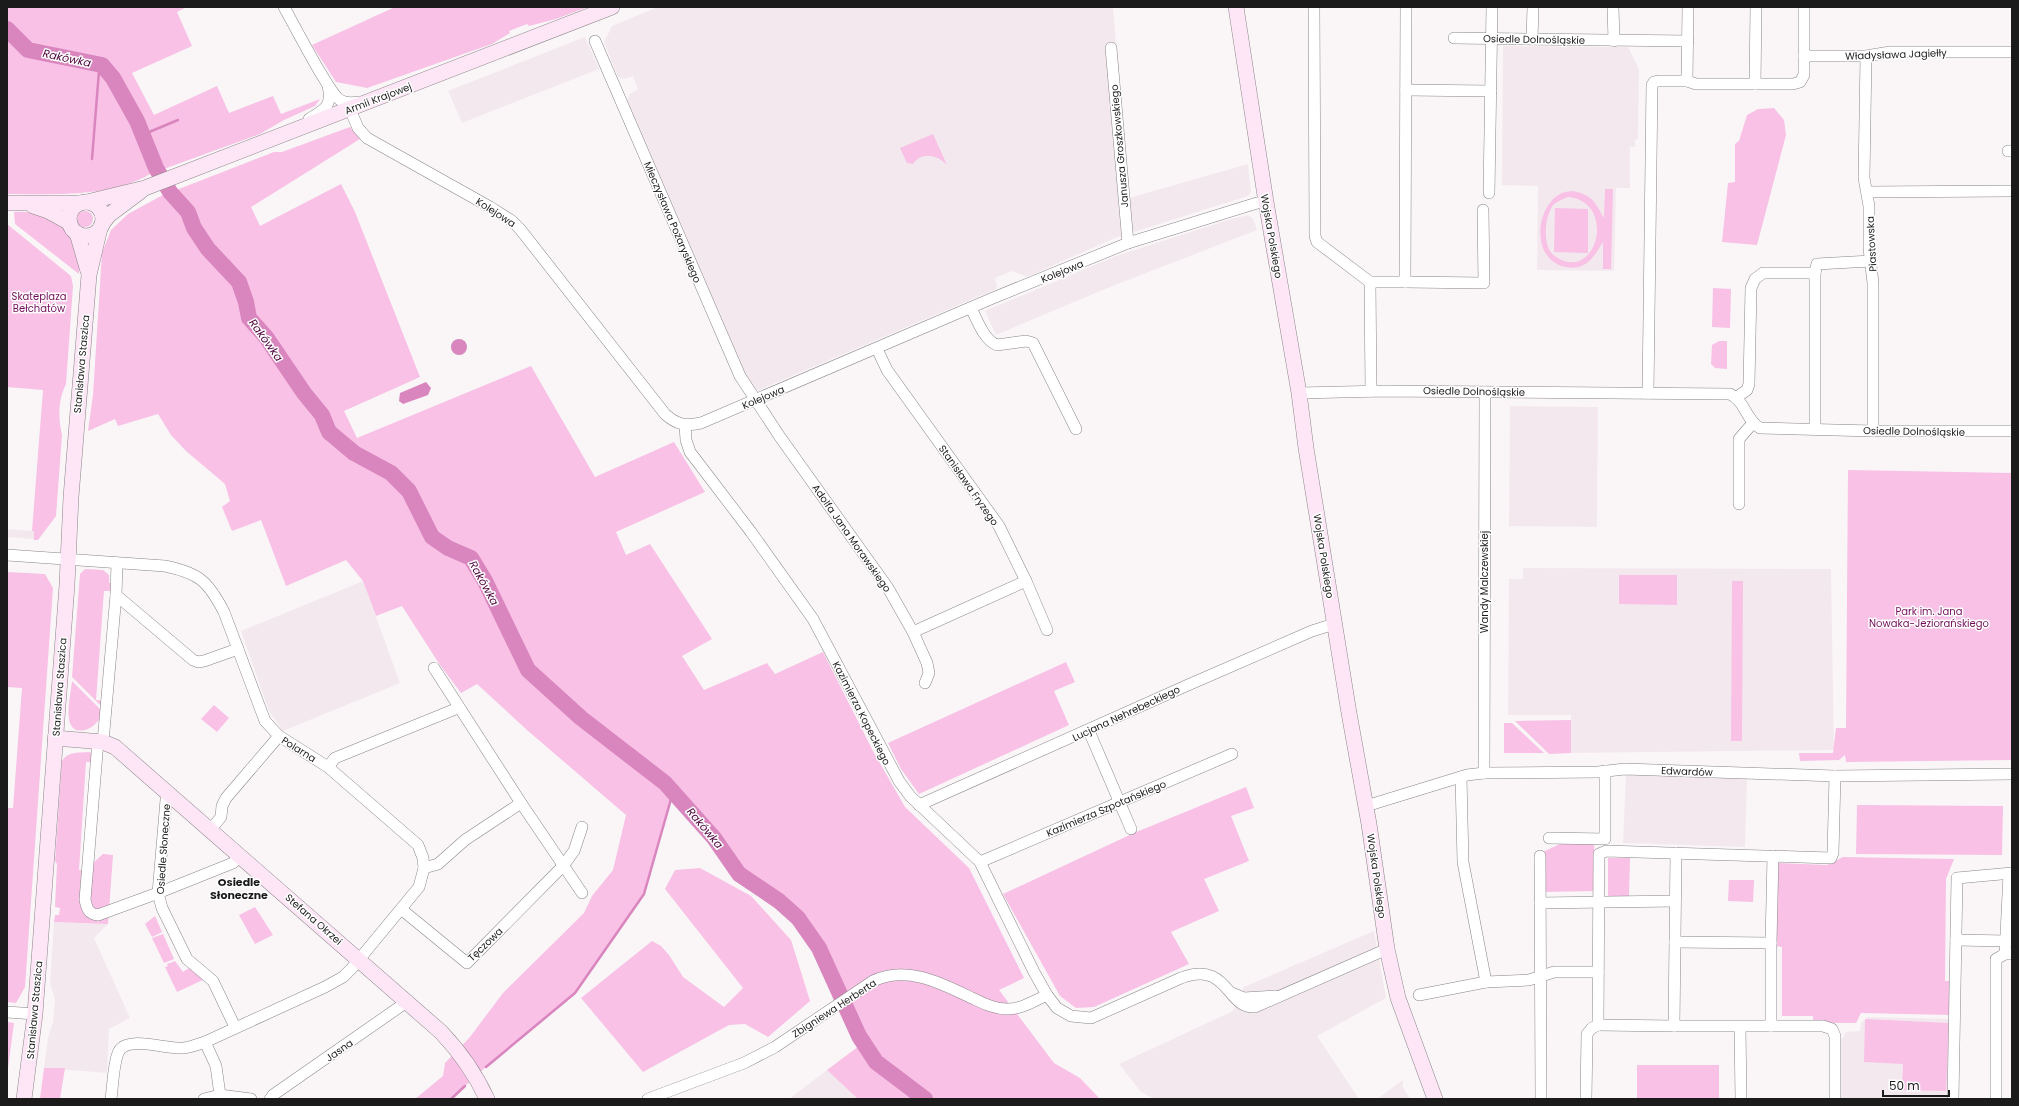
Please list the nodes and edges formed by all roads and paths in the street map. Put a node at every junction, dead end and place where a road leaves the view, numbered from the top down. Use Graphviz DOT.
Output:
graph roads {
  1 [pos="284,7"];
  2 [pos="612,7"];
  3 [pos="1236,7"];
  4 [pos="1314,7"];
  5 [pos="1406,7"];
  6 [pos="1492,7"];
  7 [pos="1533,7"];
  8 [pos="1613,7"];
  9 [pos="1688,7"];
  10 [pos="1756,7"];
  11 [pos="1804,7"];
  12 [pos="1454,38"];
  13 [pos="1492,38"];
  14 [pos="1532,39"];
  15 [pos="595,41"];
  16 [pos="1614,41"];
  17 [pos="1688,41"];
  18 [pos="1111,48"];
  19 [pos="2011,51"];
  20 [pos="1804,56"];
  21 [pos="1866,56"];
  22 [pos="1687,81"];
  23 [pos="328,84"];
  24 [pos="1755,84"];
  25 [pos="1406,90"];
  26 [pos="1491,91"];
  27 [pos="367,102"];
  28 [pos="350,109"];
  29 [pos="356,123"];
  30 [pos="283,134"];
  31 [pos="151,186"];
  32 [pos="2009,191"];
  33 [pos="1867,192"];
  34 [pos="1489,193"];
  35 [pos="83,202"];
  36 [pos="1266,202"];
  37 [pos="10,203"];
  38 [pos="1484,210"];
  39 [pos="102,226"];
  40 [pos="73,228"];
  41 [pos="1128,243"];
  42 [pos="1871,261"];
  43 [pos="1814,272"];
  44 [pos="89,275"];
  45 [pos="1370,282"];
  46 [pos="1405,282"];
  47 [pos="972,308"];
  48 [pos="877,349"];
  49 [pos="1370,391"];
  50 [pos="1485,392"];
  51 [pos="1299,393"];
  52 [pos="1648,393"];
  53 [pos="1737,397"];
  54 [pos="755,400"];
  55 [pos="1752,424"];
  56 [pos="685,425"];
  57 [pos="1076,429"];
  58 [pos="1815,429"];
  59 [pos="1873,431"];
  60 [pos="2012,431"];
  61 [pos="1739,504"];
  62 [pos="7,555"];
  63 [pos="68,560"];
  64 [pos="118,563"];
  65 [pos="1026,581"];
  66 [pos="116,596"];
  67 [pos="1334,624"];
  68 [pos="1048,630"];
  69 [pos="913,632"];
  70 [pos="238,649"];
  71 [pos="434,668"];
  72 [pos="924,683"];
  73 [pos="458,708"];
  74 [pos="1089,731"];
  75 [pos="279,736"];
  76 [pos="55,738"];
  77 [pos="101,742"];
  78 [pos="1232,754"];
  79 [pos="328,767"];
  80 [pos="1606,771"];
  81 [pos="1484,772"];
  82 [pos="2012,774"];
  83 [pos="1835,776"];
  84 [pos="1462,777"];
  85 [pos="172,795"];
  86 [pos="1120,801"];
  87 [pos="521,803"];
  88 [pos="919,805"];
  89 [pos="1366,806"];
  90 [pos="582,826"];
  91 [pos="211,829"];
  92 [pos="1131,829"];
  93 [pos="1549,838"];
  94 [pos="1676,853"];
  95 [pos="240,856"];
  96 [pos="1540,856"];
  97 [pos="1773,856"];
  98 [pos="980,862"];
  99 [pos="563,866"];
  100 [pos="424,868"];
  101 [pos="2010,873"];
  102 [pos="158,893"];
  103 [pos="582,893"];
  104 [pos="1675,901"];
  105 [pos="1598,902"];
  106 [pos="1540,903"];
  107 [pos="401,909"];
  108 [pos="1956,940"];
  109 [pos="2007,941"];
  110 [pos="1675,942"];
  111 [pos="1771,943"];
  112 [pos="1388,949"];
  113 [pos="2009,954"];
  114 [pos="359,958"];
  115 [pos="1598,972"];
  116 [pos="1540,977"];
  117 [pos="1486,982"];
  118 [pos="1047,995"];
  119 [pos="1419,995"];
  120 [pos="408,1001"];
  121 [pos="7,1012"];
  122 [pos="35,1014"];
  123 [pos="1598,1025"];
  124 [pos="1674,1026"];
  125 [pos="1740,1026"];
  126 [pos="1771,1026"];
  127 [pos="234,1027"];
  128 [pos="205,1042"];
  129 [pos="220,1095"];
  130 [pos="24,1099"];
  131 [pos="111,1099"];
  132 [pos="204,1099"];
  133 [pos="250,1099"];
  134 [pos="270,1099"];
  135 [pos="487,1099"];
  136 [pos="648,1099"];
  137 [pos="1435,1099"];
  138 [pos="1541,1099"];
  139 [pos="1586,1099"];
  140 [pos="1741,1099"];
  141 [pos="1835,1099"];
  142 [pos="1952,1099"];
  143 [pos="1996,1099"];
  1 -- 23 [label="street"];
  2 -- 27 [label="street, Armii Krajowej"];
  3 -- 36 [label="street, Wojska Polskiego"];
  4 -- 45 [label="street"];
  5 -- 25 [label="street"];
  6 -- 13 [label="street"];
  7 -- 14 [label="street"];
  8 -- 16 [label="street"];
  9 -- 17 [label="street"];
  10 -- 24 [label="street"];
  11 -- 20 [label="street"];
  12 -- 13 [label="street, Osiedle Dolnośląskie"];
  13 -- 14 [label="street, Osiedle Dolnośląskie"];
  13 -- 26 [label="street"];
  14 -- 16 [label="street, Osiedle Dolnośląskie"];
  15 -- 54 [label="street, Mieczysława Pożaryskiego"];
  16 -- 17 [label="street, Osiedle Dolnośląskie"];
  17 -- 22 [label="street"];
  18 -- 41 [label="street, Janusza Groszkowskiego"];
  19 -- 21 [label="street, Władysława Jagiełły"];
  20 -- 21 [label="street, Władysława Jagiełły"];
  20 -- 24 [label="street"];
  21 -- 33 [label="street, Piastowska"];
  22 -- 24 [label="street"];
  22 -- 52 [label="street"];
  23 -- 27 [label="street"];
  23 -- 30 [label="street"];
  25 -- 26 [label="street"];
  25 -- 46 [label="street"];
  26 -- 34 [label="street"];
  27 -- 28 [label="street, Armii Krajowej"];
  27 -- 29 [label="street"];
  28 -- 29 [label="street, Kolejowa"];
  28 -- 30 [label="street, Armii Krajowej"];
  29 -- 30 [label="street"];
  29 -- 56 [label="street, Kolejowa"];
  30 -- 31 [label="street, Armii Krajowej"];
  31 -- 35 [label="street, Armii Krajowej"];
  31 -- 39 [label="street, Armii Krajowej"];
  32 -- 33 [label="street"];
  33 -- 42 [label="street, Piastowska"];
  35 -- 37 [label="street, Armii Krajowej"];
  35 -- 39 [label="street"];
  35 -- 40 [label="street"];
  36 -- 41 [label="street, Kolejowa"];
  36 -- 51 [label="street, Wojska Polskiego"];
  37 -- 40 [label="street"];
  38 -- 46 [label="street"];
  39 -- 40 [label="street"];
  39 -- 44 [label="street, Stanisława Staszica"];
  40 -- 44 [label="street, Stanisława Staszica"];
  41 -- 47 [label="street, Kolejowa"];
  42 -- 43 [label="street"];
  42 -- 59 [label="street, Piastowska"];
  43 -- 53 [label="street"];
  43 -- 58 [label="street"];
  44 -- 63 [label="street, Stanisława Staszica"];
  45 -- 46 [label="street"];
  45 -- 49 [label="street"];
  47 -- 48 [label="street, Kolejowa"];
  47 -- 57 [label="street"];
  48 -- 54 [label="street, Kolejowa"];
  48 -- 65 [label="street, Stanisława Fryzego"];
  49 -- 50 [label="street, Osiedle Dolnośląskie"];
  49 -- 51 [label="street, Osiedle Dolnośląskie"];
  50 -- 52 [label="street, Osiedle Dolnośląskie"];
  50 -- 81 [label="street, Wandy Malczewskiej"];
  51 -- 67 [label="street, Wojska Polskiego"];
  52 -- 53 [label="street, Osiedle Dolnośląskie"];
  53 -- 55 [label="street"];
  54 -- 56 [label="street, Kolejowa"];
  54 -- 69 [label="street, Adolfa Jana Morawskiego"];
  55 -- 58 [label="street, Osiedle Dolnośląskie"];
  55 -- 61 [label="street"];
  56 -- 88 [label="street, Kazimierza Kopeckiego"];
  58 -- 59 [label="street, Osiedle Dolnośląskie"];
  59 -- 60 [label="street, Osiedle Dolnośląskie"];
  62 -- 63 [label="street, Polarna"];
  63 -- 64 [label="street, Polarna"];
  63 -- 76 [label="street, Stanisława Staszica"];
  64 -- 66 [label="street"];
  64 -- 70 [label="street, Polarna"];
  65 -- 68 [label="street, Stanisława Fryzego"];
  65 -- 69 [label="street"];
  66 -- 70 [label="street"];
  66 -- 77 [label="street"];
  67 -- 74 [label="street, Lucjana Nehrebeckiego"];
  67 -- 89 [label="street, Wojska Polskiego"];
  69 -- 72 [label="street, Adolfa Jana Morawskiego"];
  70 -- 75 [label="street, Polarna"];
  71 -- 73 [label="street"];
  73 -- 79 [label="street"];
  73 -- 87 [label="street"];
  74 -- 86 [label="street"];
  74 -- 88 [label="street, Lucjana Nehrebeckiego"];
  75 -- 79 [label="street, Polarna"];
  75 -- 91 [label="street"];
  76 -- 77 [label="street, Stefana Okrzei"];
  76 -- 122 [label="street, Stanisława Staszica"];
  77 -- 85 [label="street, Stefana Okrzei"];
  77 -- 102 [label="street"];
  78 -- 86 [label="street, Kazimierza Szpotańskiego"];
  79 -- 100 [label="street, Polarna"];
  80 -- 81 [label="street, Edwardów"];
  80 -- 83 [label="street, Edwardów"];
  80 -- 93 [label="street"];
  81 -- 84 [label="street, Edwardów"];
  82 -- 83 [label="street, Edwardów"];
  83 -- 97 [label="street"];
  84 -- 89 [label="street, Edwardów"];
  84 -- 117 [label="street"];
  85 -- 91 [label="street, Stefana Okrzei"];
  85 -- 102 [label="street, Osiedle Słoneczne"];
  86 -- 92 [label="street"];
  86 -- 98 [label="street, Kazimierza Szpotańskiego"];
  87 -- 99 [label="street"];
  87 -- 100 [label="street"];
  88 -- 98 [label="street, Kazimierza Kopeckiego"];
  89 -- 112 [label="street, Wojska Polskiego"];
  90 -- 99 [label="street, Tęczowa"];
  91 -- 95 [label="street, Stefana Okrzei"];
  94 -- 97 [label="street"];
  94 -- 104 [label="street"];
  94 -- 105 [label="street"];
  95 -- 102 [label="street"];
  95 -- 114 [label="street, Stefana Okrzei"];
  96 -- 106 [label="street"];
  97 -- 111 [label="street"];
  98 -- 118 [label="street, Kazimierza Kopeckiego"];
  99 -- 103 [label="street"];
  99 -- 107 [label="street, Tęczowa"];
  100 -- 107 [label="street, Polarna"];
  101 -- 108 [label="street"];
  101 -- 109 [label="street"];
  102 -- 127 [label="street, Osiedle Słoneczne"];
  104 -- 105 [label="street"];
  104 -- 110 [label="street"];
  105 -- 106 [label="street"];
  105 -- 115 [label="street"];
  106 -- 116 [label="street"];
  107 -- 114 [label="street, Polarna"];
  108 -- 109 [label="street"];
  108 -- 142 [label="street"];
  109 -- 113 [label="street"];
  110 -- 111 [label="street"];
  110 -- 124 [label="street"];
  111 -- 126 [label="street"];
  112 -- 118 [label="street, Kazimierza Kopeckiego"];
  112 -- 137 [label="street, Wojska Polskiego"];
  113 -- 143 [label="street"];
  114 -- 120 [label="street, Stefana Okrzei"];
  114 -- 127 [label="street, Polarna"];
  115 -- 116 [label="street"];
  115 -- 123 [label="street"];
  116 -- 117 [label="street"];
  116 -- 138 [label="street"];
  117 -- 119 [label="street"];
  118 -- 136 [label="street, Zbigniewa Herberta"];
  120 -- 134 [label="street, Jasna"];
  120 -- 135 [label="street, Stefana Okrzei"];
  121 -- 122 [label="street"];
  122 -- 130 [label="street, Stanisława Staszica"];
  123 -- 124 [label="street"];
  123 -- 139 [label="street"];
  124 -- 125 [label="street"];
  125 -- 126 [label="street"];
  125 -- 140 [label="street"];
  126 -- 141 [label="street"];
  127 -- 128 [label="street, Polarna"];
  128 -- 129 [label="street"];
  128 -- 131 [label="street, Polarna"];
  129 -- 132 [label="street"];
  129 -- 133 [label="street"];
}
